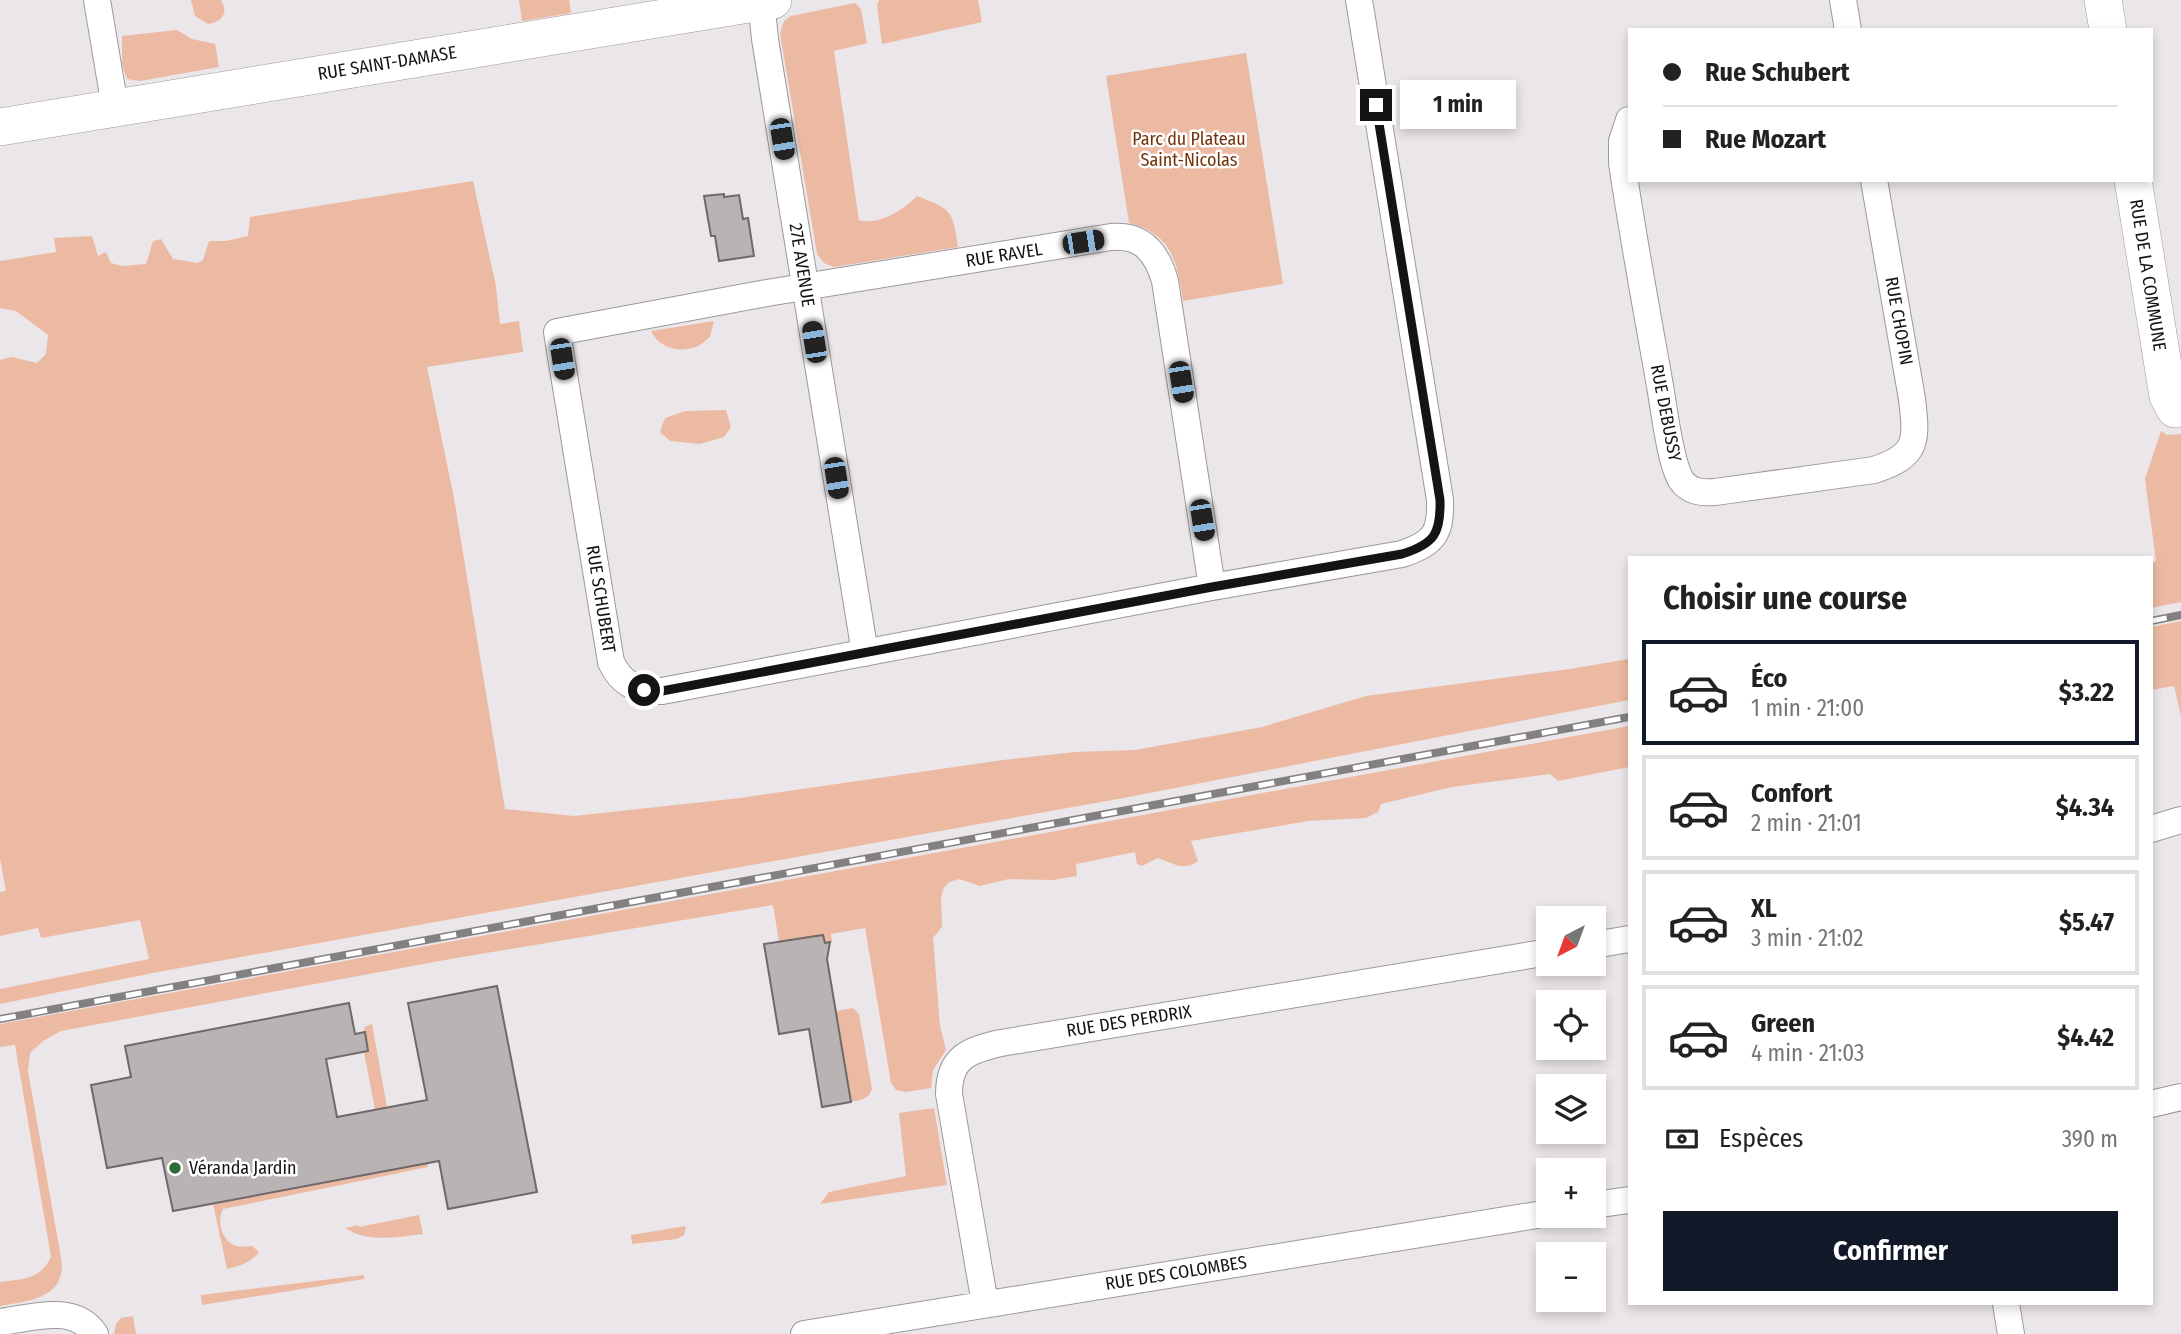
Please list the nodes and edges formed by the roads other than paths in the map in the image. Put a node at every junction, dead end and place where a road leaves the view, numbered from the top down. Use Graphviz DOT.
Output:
graph roads {
  1 [pos="97,0"];
  2 [pos="1359,0"];
  3 [pos="1843,0"];
  4 [pos="2103,0"];
  5 [pos="765,1"];
  6 [pos="1848,28"];
  7 [pos="2108,28"];
  8 [pos="115,107"];
  9 [pos="1628,123"];
  10 [pos="0,127"];
  11 [pos="1874,182"];
  12 [pos="2133,182"];
  13 [pos="805,287"];
  14 [pos="557,332"];
  15 [pos="2178,411"];
  16 [pos="1902,457"];
  17 [pos="1212,587"];
  18 [pos="865,653"];
  19 [pos="2181,820"];
  20 [pos="2153,828"];
  21 [pos="1628,939"];
  22 [pos="1606,943"];
  23 [pos="1536,954"];
  24 [pos="2181,1097"];
  25 [pos="2153,1104"];
  26 [pos="1628,1200"];
  27 [pos="1606,1203"];
  28 [pos="1536,1215"];
  29 [pos="985,1304"];
  30 [pos="2006,1305"];
  31 [pos="0,1322"];
  32 [pos="95,1334"];
  33 [pos="804,1334"];
  34 [pos="2011,1334"];
  1 -- 8 [label="street"];
  2 -- 17 [label="street, RUE SCHUBERT"];
  3 -- 6 [label="street"];
  4 -- 7 [label="street"];
  5 -- 8 [label="street, RUE SAINT-DAMASE"];
  5 -- 13 [label="street, 27E AVENUE"];
  8 -- 10 [label="street, RUE SAINT-DAMASE"];
  9 -- 16 [label="street, RUE DEBUSSY"];
  11 -- 16 [label="street, RUE CHOPIN"];
  12 -- 15 [label="street, RUE DE LA COMMUNE"];
  13 -- 14 [label="street, RUE RAVEL"];
  13 -- 17 [label="street, RUE RAVEL"];
  13 -- 18 [label="street, 27E AVENUE"];
  14 -- 18 [label="street, RUE SCHUBERT"];
  17 -- 18 [label="street, RUE SCHUBERT"];
  19 -- 20 [label="street"];
  21 -- 22 [label="street"];
  23 -- 29 [label="street, RUE DES PERDRIX"];
  24 -- 25 [label="street"];
  26 -- 27 [label="street"];
  28 -- 29 [label="street, RUE DES COLOMBES"];
  29 -- 33 [label="street, RUE DES COLOMBES"];
  30 -- 34 [label="street"];
  31 -- 32 [label="street"];
}
